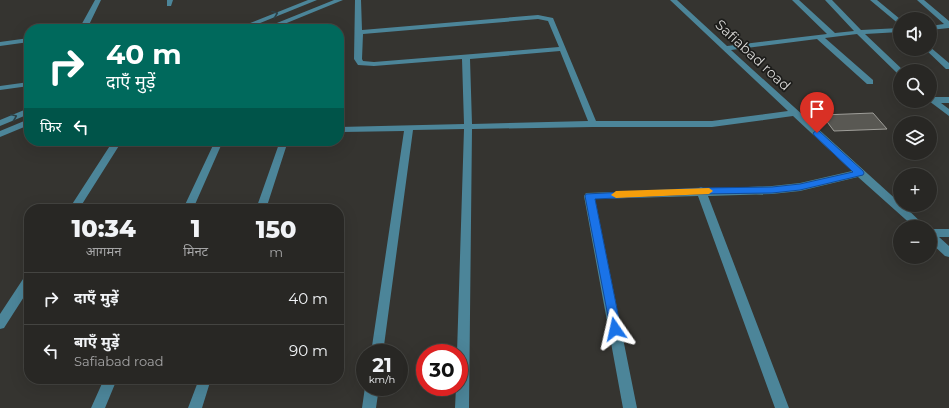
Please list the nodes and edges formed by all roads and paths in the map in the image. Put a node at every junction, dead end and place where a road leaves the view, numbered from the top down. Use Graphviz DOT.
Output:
graph roads {
  1 [pos="98,0"];
  2 [pos="314,0"];
  3 [pos="340,0"];
  4 [pos="358,0"];
  5 [pos="674,0"];
  6 [pos="795,0"];
  7 [pos="828,0"];
  8 [pos="873,0"];
  9 [pos="920,0"];
  10 [pos="893,17"];
  11 [pos="86,24"];
  12 [pos="252,24"];
  13 [pos="279,24"];
  14 [pos="949,26"];
  15 [pos="937,27"];
  16 [pos="893,30"];
  17 [pos="359,32"];
  18 [pos="859,32"];
  19 [pos="833,36"];
  20 [pos="819,37"];
  21 [pos="24,41"];
  22 [pos="0,44"];
  23 [pos="726,48"];
  24 [pos="563,49"];
  25 [pos="466,56"];
  26 [pos="937,56"];
  27 [pos="893,64"];
  28 [pos="949,67"];
  29 [pos="870,82"];
  30 [pos="24,85"];
  31 [pos="0,88"];
  32 [pos="937,99"];
  33 [pos="949,100"];
  34 [pos="937,104"];
  35 [pos="24,113"];
  36 [pos="795,113"];
  37 [pos="949,113"];
  38 [pos="0,123"];
  39 [pos="24,124"];
  40 [pos="592,124"];
  41 [pos="468,127"];
  42 [pos="409,128"];
  43 [pos="344,129"];
  44 [pos="0,134"];
  45 [pos="115,146"];
  46 [pos="217,146"];
  47 [pos="282,146"];
  48 [pos="860,173"];
  49 [pos="701,191"];
  50 [pos="77,204"];
  51 [pos="190,204"];
  52 [pos="263,204"];
  53 [pos="913,220"];
  54 [pos="949,233"];
  55 [pos="937,234"];
  56 [pos="937,241"];
  57 [pos="949,253"];
  58 [pos="24,287"];
  59 [pos="0,324"];
  60 [pos="378,344"];
  61 [pos="109,384"];
  62 [pos="203,384"];
  63 [pos="371,396"];
  64 [pos="98,408"];
  65 [pos="195,408"];
  66 [pos="369,408"];
  67 [pos="462,408"];
  68 [pos="630,408"];
  69 [pos="782,408"];
  1 -- 11 [label="street"];
  12 -- 2 [label="street, one-way"];
  3 -- 13 [label="street"];
  4 -- 17 [label="street"];
  5 -- 23 [label="street, Safiabad road"];
  6 -- 19 [label="street"];
  7 -- 18 [label="street"];
  8 -- 10 [label="street"];
  9 -- 14 [label="street"];
  14 -- 15 [label="street"];
  16 -- 18 [label="street"];
  17 -- 24 [label="street"];
  17 -- 25 [label="street"];
  18 -- 19 [label="street"];
  18 -- 27 [label="street"];
  19 -- 20 [label="street"];
  20 -- 23 [label="street"];
  20 -- 29 [label="street"];
  21 -- 22 [label="street"];
  23 -- 36 [label="street, Safiabad road"];
  24 -- 25 [label="street"];
  24 -- 40 [label="street"];
  25 -- 41 [label="street"];
  26 -- 28 [label="street"];
  30 -- 31 [label="street"];
  32 -- 33 [label="street"];
  34 -- 37 [label="street"];
  38 -- 35 [label="street, one-way"];
  36 -- 40 [label="street"];
  36 -- 48 [label="street, Safiabad road"];
  39 -- 44 [label="street"];
  40 -- 41 [label="street"];
  41 -- 42 [label="street"];
  41 -- 67 [label="street"];
  42 -- 43 [label="street"];
  42 -- 60 [label="street"];
  45 -- 50 [label="street"];
  46 -- 51 [label="street"];
  47 -- 52 [label="street"];
  48 -- 49 [label="street"];
  48 -- 53 [label="street, Safiabad road"];
  49 -- 68 [label="street"];
  49 -- 69 [label="street"];
  54 -- 55 [label="street"];
  56 -- 57 [label="street"];
  58 -- 59 [label="street"];
  61 -- 64 [label="street"];
  62 -- 65 [label="street"];
  63 -- 66 [label="street"];
}
